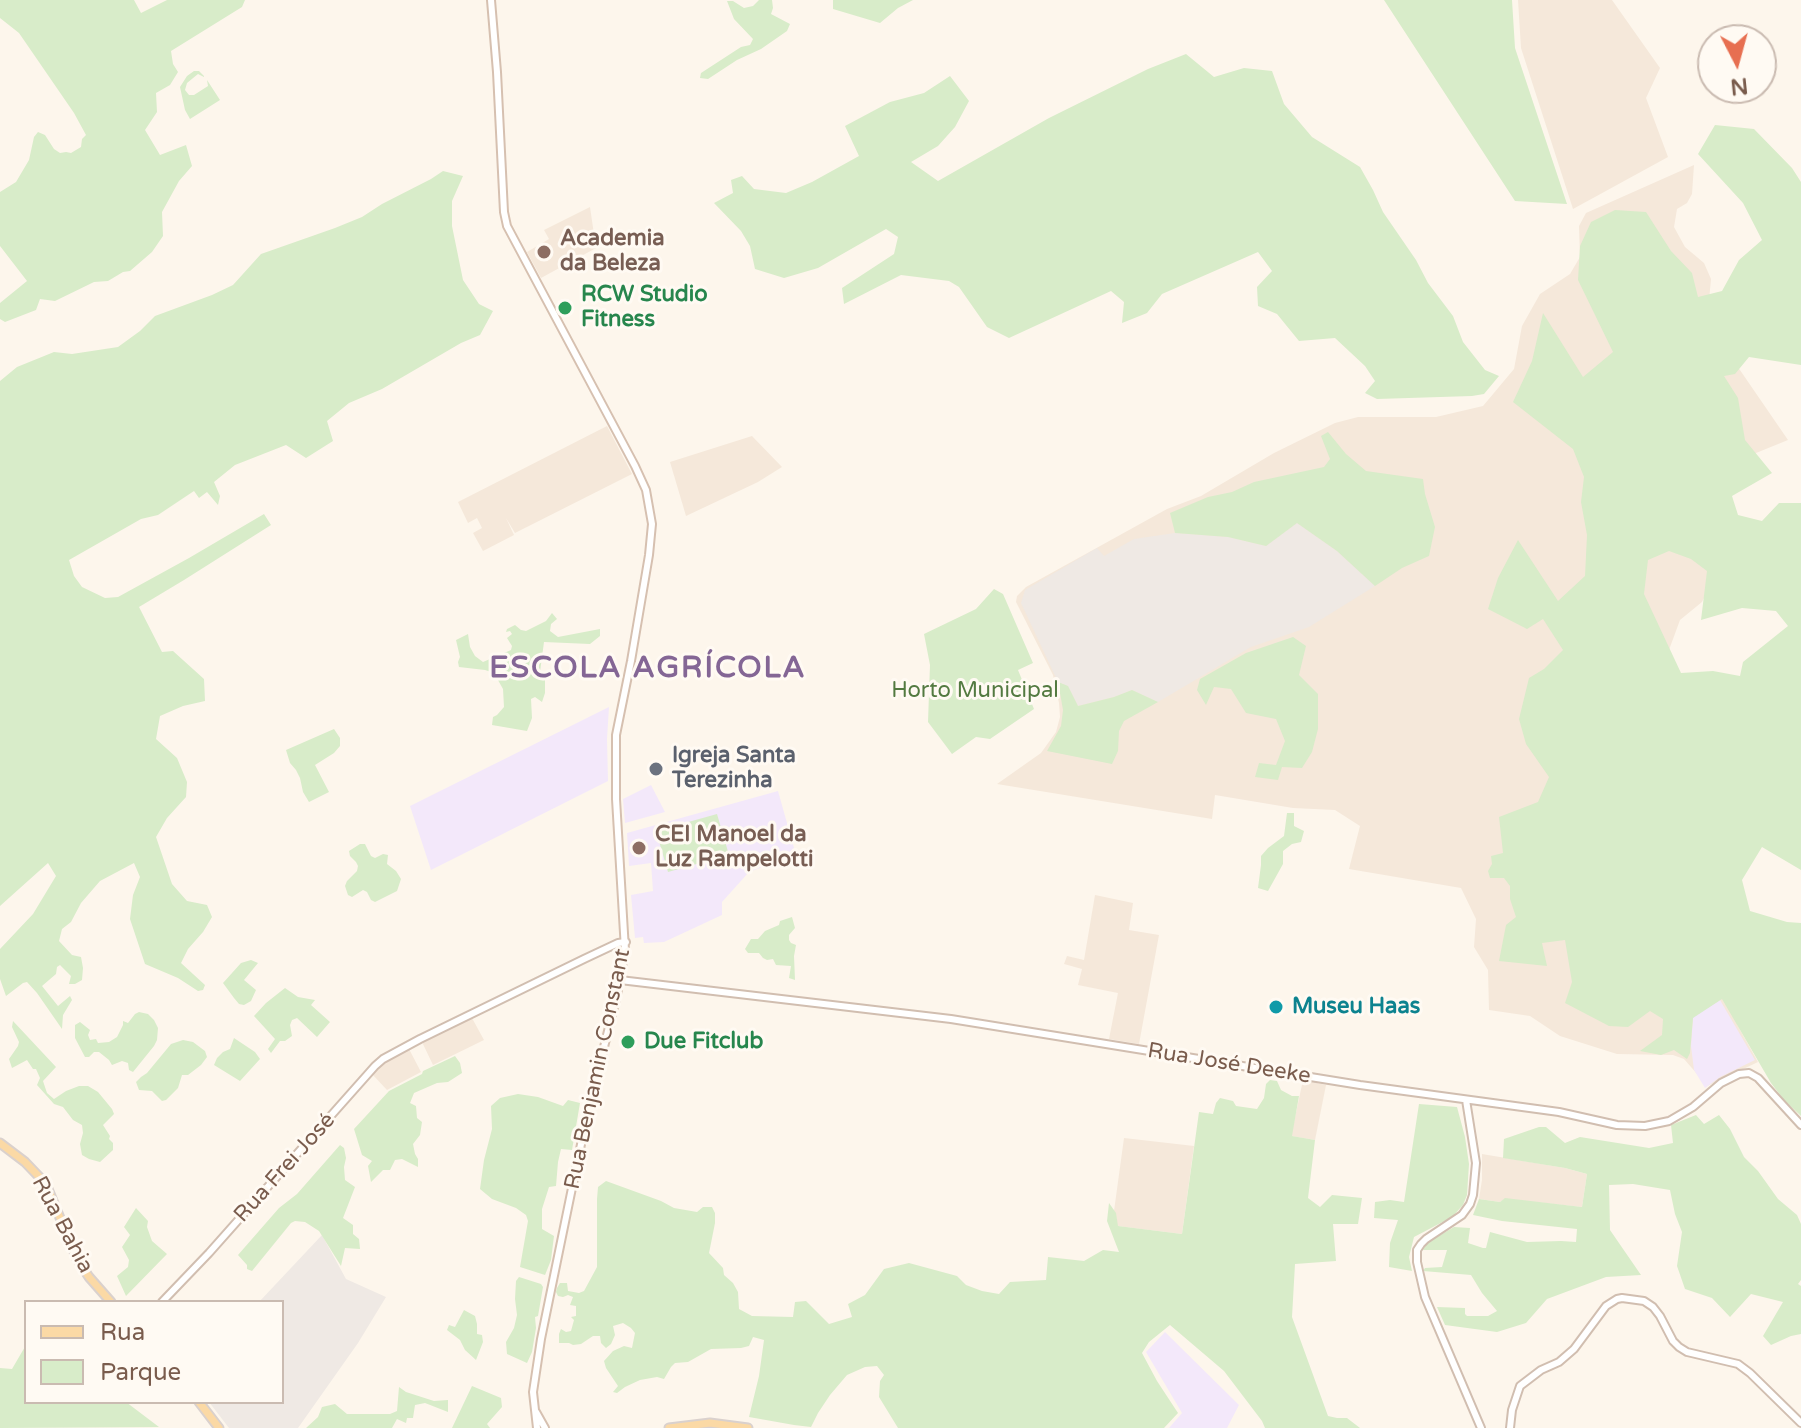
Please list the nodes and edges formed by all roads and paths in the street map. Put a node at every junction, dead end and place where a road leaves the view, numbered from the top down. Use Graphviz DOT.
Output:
graph roads {
  1 [pos="491,0"];
  2 [pos="626,942"];
  3 [pos="620,980"];
  4 [pos="1466,1100"];
  5 [pos="1801,1125"];
  6 [pos="0,1145"];
  7 [pos="109,1300"];
  8 [pos="164,1300"];
  9 [pos="201,1404"];
  10 [pos="533,1405"];
  11 [pos="1801,1423"];
  12 [pos="219,1428"];
  13 [pos="537,1428"];
  14 [pos="545,1428"];
  15 [pos="669,1428"];
  16 [pos="748,1428"];
  17 [pos="1481,1428"];
  18 [pos="1510,1428"];
  1 -- 2 [label="street, Rua Benjamin Constant"];
  2 -- 3 [label="street, Rua Benjamin Constant"];
  2 -- 8 [label="street, Rua Frei José"];
  3 -- 4 [label="street, Rua José Deeke"];
  3 -- 10 [label="street, Rua Benjamin Constant"];
  4 -- 5 [label="street, Rua José Deeke"];
  4 -- 17 [label="street"];
  6 -- 7 [label="main road, Rua Bahia"];
  9 -- 12 [label="main road"];
  10 -- 13 [label="street, Rua Benjamin Constant"];
  10 -- 14 [label="street"];
  11 -- 18 [label="street"];
  15 -- 16 [label="main road"];
}
